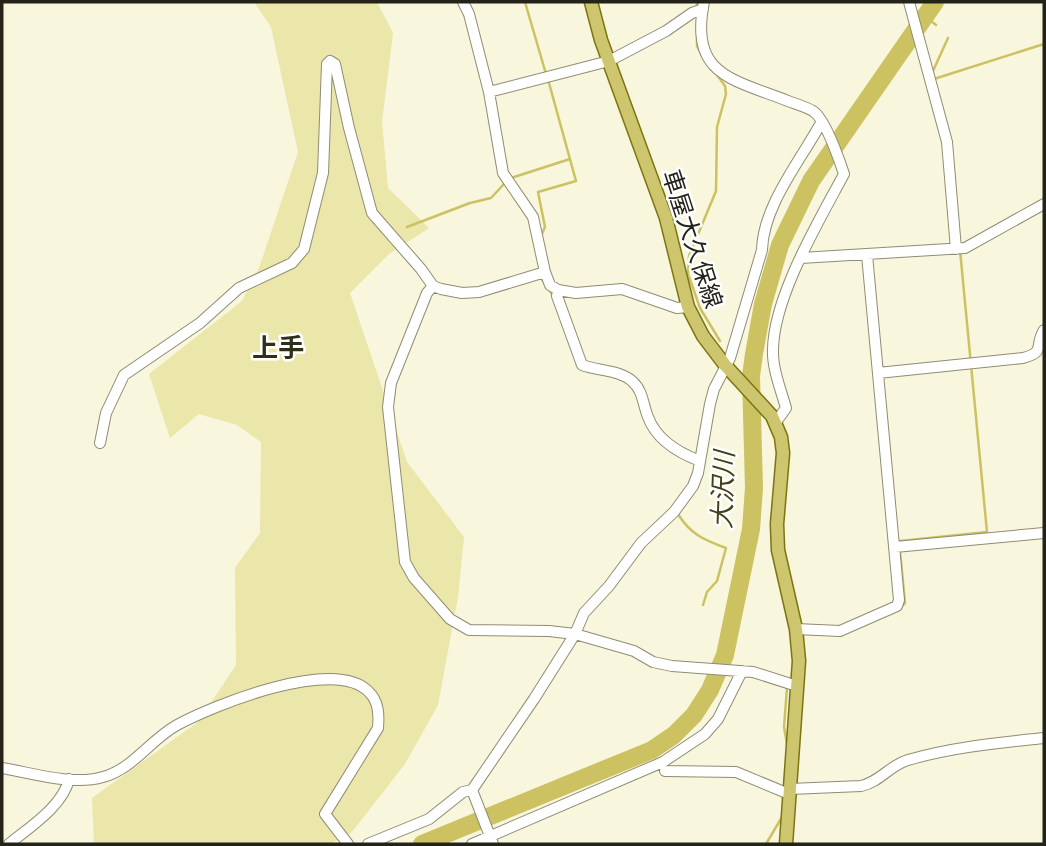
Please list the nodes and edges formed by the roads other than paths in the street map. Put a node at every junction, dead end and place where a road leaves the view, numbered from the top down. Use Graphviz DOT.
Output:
graph roads {
  1 [pos="463,2"];
  2 [pos="590,2"];
  3 [pos="910,5"];
  4 [pos="704,6"];
  5 [pos="609,61"];
  6 [pos="489,92"];
  7 [pos="823,126"];
  8 [pos="1044,204"];
  9 [pos="959,249"];
  10 [pos="867,255"];
  11 [pos="801,258"];
  12 [pos="545,272"];
  13 [pos="433,286"];
  14 [pos="558,290"];
  15 [pos="688,307"];
  16 [pos="1044,330"];
  17 [pos="729,368"];
  18 [pos="878,373"];
  19 [pos="774,419"];
  20 [pos="100,443"];
  21 [pos="700,461"];
  22 [pos="1044,533"];
  23 [pos="898,547"];
  24 [pos="796,629"];
  25 [pos="575,634"];
  26 [pos="739,670"];
  27 [pos="797,686"];
  28 [pos="1044,738"];
  29 [pos="2,768"];
  30 [pos="665,771"];
  31 [pos="69,779"];
  32 [pos="789,791"];
  33 [pos="474,795"];
  34 [pos="491,838"];
  35 [pos="9,844"];
  36 [pos="348,844"];
  37 [pos="369,844"];
  38 [pos="472,844"];
  39 [pos="786,844"];
  1 -- 6 [label="street"];
  2 -- 5 [label="main road, 車屋大久保線"];
  3 -- 9 [label="street"];
  4 -- 5 [label="street"];
  4 -- 7 [label="street"];
  5 -- 6 [label="street"];
  5 -- 15 [label="main road, 車屋大久保線"];
  6 -- 12 [label="street"];
  7 -- 11 [label="street"];
  7 -- 17 [label="street"];
  8 -- 9 [label="street"];
  9 -- 10 [label="street"];
  10 -- 11 [label="street"];
  10 -- 18 [label="street"];
  11 -- 19 [label="street"];
  12 -- 13 [label="street"];
  12 -- 14 [label="street"];
  13 -- 20 [label="street"];
  13 -- 25 [label="street"];
  14 -- 15 [label="street"];
  14 -- 21 [label="street"];
  15 -- 17 [label="main road, 車屋大久保線"];
  16 -- 18 [label="street"];
  17 -- 19 [label="main road, 車屋大久保線"];
  17 -- 21 [label="street"];
  18 -- 23 [label="street"];
  19 -- 24 [label="main road"];
  21 -- 25 [label="street"];
  22 -- 23 [label="street"];
  23 -- 24 [label="street"];
  24 -- 27 [label="main road"];
  25 -- 26 [label="street"];
  25 -- 33 [label="street"];
  26 -- 27 [label="street"];
  26 -- 34 [label="street"];
  27 -- 32 [label="main road"];
  28 -- 32 [label="street"];
  29 -- 31 [label="street"];
  30 -- 32 [label="street"];
  31 -- 35 [label="street"];
  31 -- 36 [label="street"];
  32 -- 39 [label="main road"];
  33 -- 34 [label="street"];
  33 -- 37 [label="street"];
  34 -- 38 [label="street"];
}
